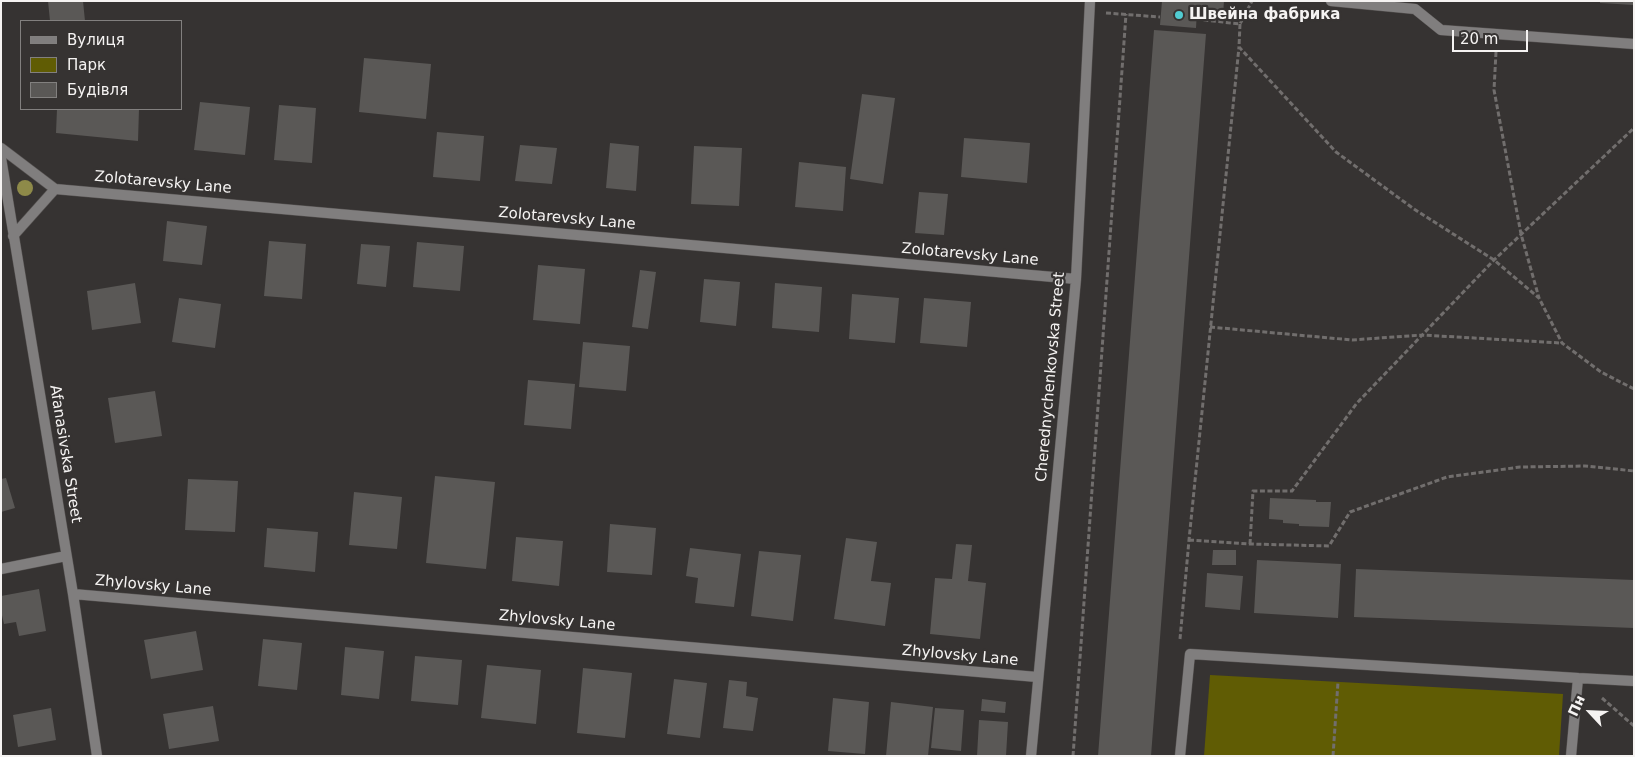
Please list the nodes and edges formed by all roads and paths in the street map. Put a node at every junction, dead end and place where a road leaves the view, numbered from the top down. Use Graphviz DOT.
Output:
graph roads {
  1 [pos="1252,1"];
  2 [pos="1331,1"];
  3 [pos="1089,6"];
  4 [pos="1126,14"];
  5 [pos="1160,17"];
  6 [pos="1196,19"];
  7 [pos="1240,24"];
  8 [pos="1496,34"];
  9 [pos="1634,44"];
  10 [pos="1239,47"];
  11 [pos="1634,128"];
  12 [pos="1,148"];
  13 [pos="1,158"];
  14 [pos="55,189"];
  15 [pos="1521,234"];
  16 [pos="13,236"];
  17 [pos="1494,260"];
  18 [pos="1076,279"];
  19 [pos="1539,298"];
  20 [pos="1210,327"];
  21 [pos="1422,335"];
  22 [pos="1562,343"];
  23 [pos="1634,389"];
  24 [pos="1634,471"];
  25 [pos="1188,540"];
  26 [pos="1250,544"];
  27 [pos="66,556"];
  28 [pos="1,570"];
  29 [pos="73,594"];
  30 [pos="1179,648"];
  31 [pos="1340,663"];
  32 [pos="1038,677"];
  33 [pos="1578,678"];
  34 [pos="1634,681"];
  35 [pos="1634,726"];
  36 [pos="96,756"];
  37 [pos="1031,756"];
  38 [pos="1073,756"];
  39 [pos="1180,756"];
  40 [pos="1333,756"];
  41 [pos="1572,756"];
  1 -- 7 [label="path"];
  2 -- 8 [label="street"];
  3 -- 4 [label="path"];
  3 -- 18 [label="street, Cherednychenkovska Street"];
  4 -- 5 [label="path"];
  4 -- 38 [label="path"];
  6 -- 7 [label="path"];
  7 -- 10 [label="path"];
  8 -- 9 [label="street"];
  8 -- 15 [label="path"];
  10 -- 17 [label="path"];
  10 -- 20 [label="path"];
  11 -- 15 [label="path"];
  12 -- 14 [label="street"];
  13 -- 16 [label="street, Afanasivska Street"];
  14 -- 16 [label="street"];
  14 -- 18 [label="street, Zolotarevsky Lane"];
  15 -- 17 [label="path"];
  15 -- 19 [label="path"];
  16 -- 27 [label="street, Afanasivska Street"];
  17 -- 19 [label="path"];
  17 -- 21 [label="path"];
  18 -- 32 [label="street, Cherednychenkovska Street"];
  19 -- 22 [label="path"];
  20 -- 21 [label="path"];
  20 -- 25 [label="path"];
  21 -- 22 [label="path"];
  21 -- 26 [label="path"];
  22 -- 23 [label="path"];
  24 -- 26 [label="path"];
  25 -- 26 [label="path"];
  25 -- 30 [label="path"];
  27 -- 28 [label="street"];
  27 -- 29 [label="street, Afanasivska Street"];
  29 -- 32 [label="street, Zhylovsky Lane"];
  29 -- 36 [label="street, Afanasivska Street"];
  31 -- 33 [label="street"];
  31 -- 39 [label="street"];
  31 -- 40 [label="path"];
  32 -- 37 [label="street, Cherednychenkovska Street"];
  33 -- 34 [label="street"];
  33 -- 35 [label="path"];
  33 -- 41 [label="street"];
}
